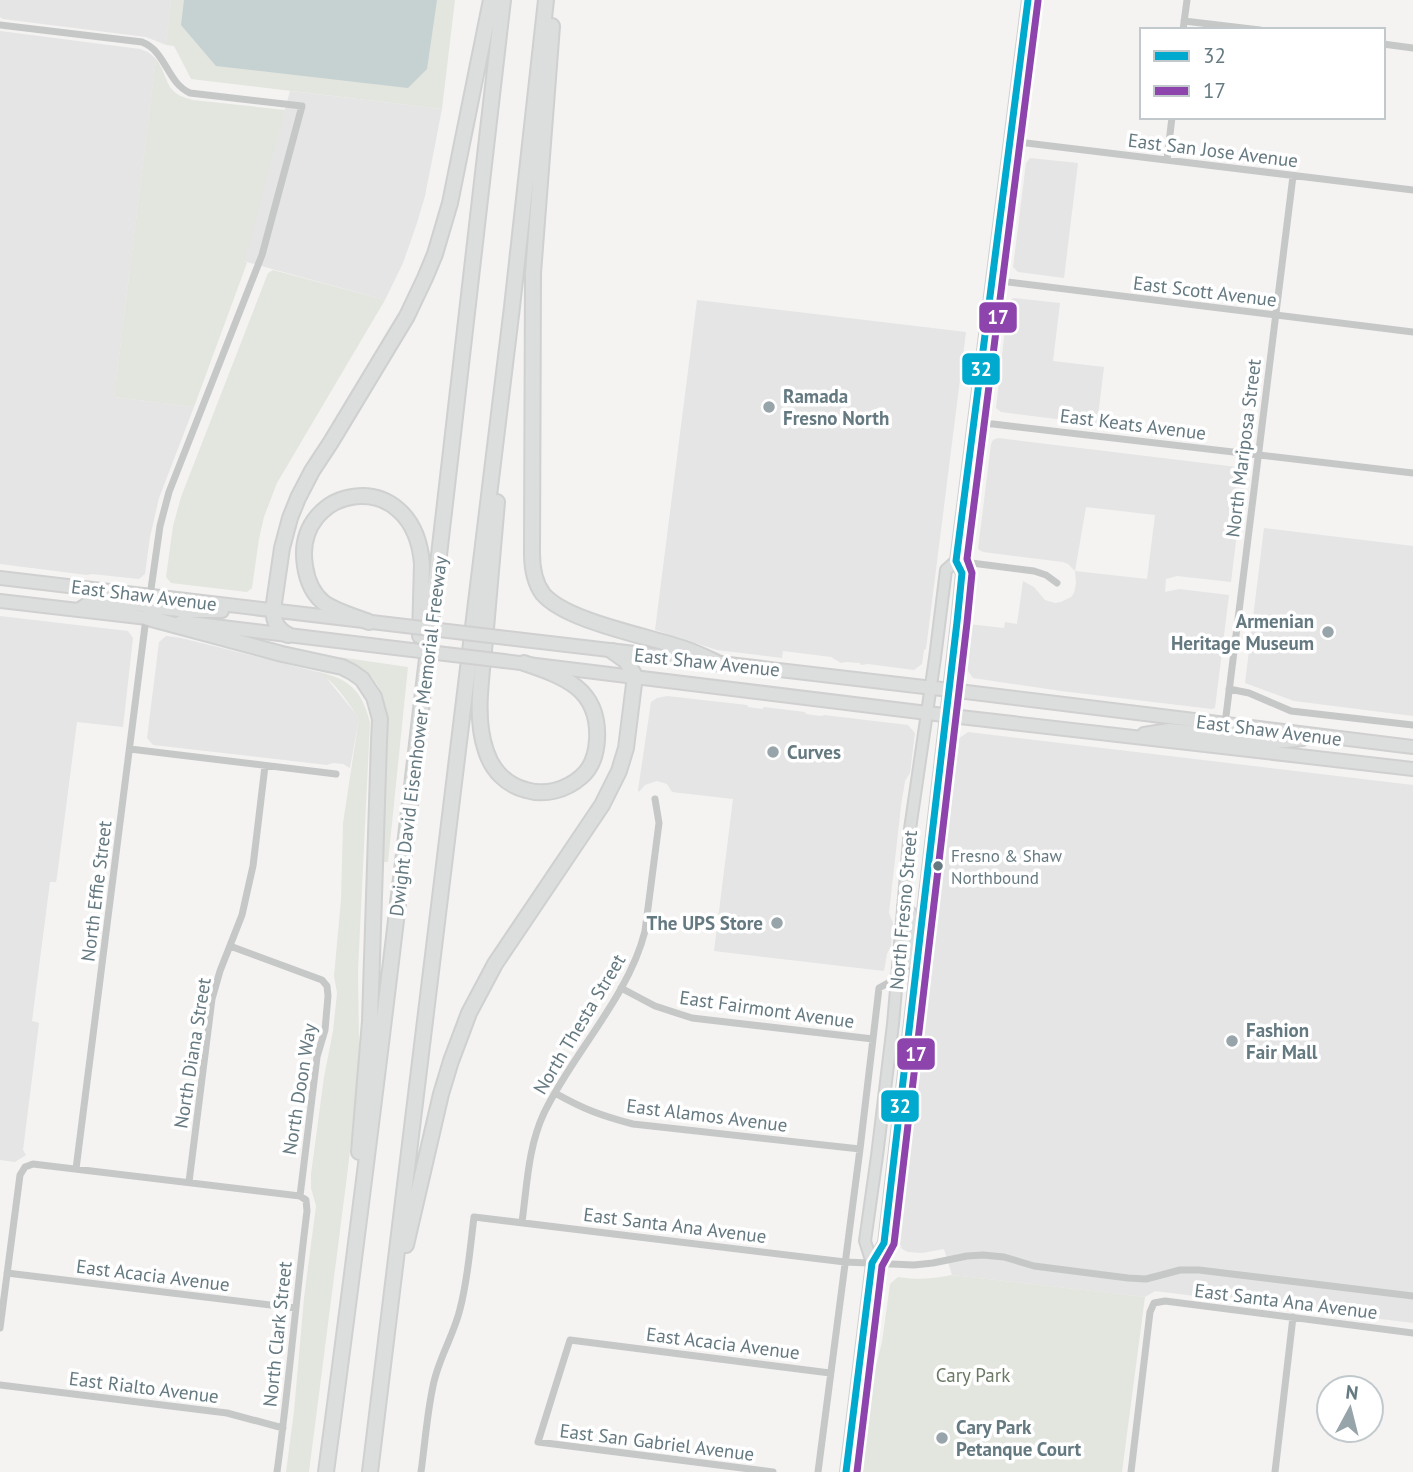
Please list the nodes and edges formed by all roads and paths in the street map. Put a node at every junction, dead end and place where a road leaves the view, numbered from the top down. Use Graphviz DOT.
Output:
graph roads {
  1 [pos="491,0"];
  2 [pos="503,0"];
  3 [pos="546,0"];
  4 [pos="553,0"];
  5 [pos="1028,0"];
  6 [pos="1187,0"];
  7 [pos="1184,21"];
  8 [pos="0,25"];
  9 [pos="1183,28"];
  10 [pos="1243,28"];
  11 [pos="1385,44"];
  12 [pos="1413,48"];
  13 [pos="1172,119"];
  14 [pos="1010,141"];
  15 [pos="1167,160"];
  16 [pos="1293,176"];
  17 [pos="1413,190"];
  18 [pos="992,280"];
  19 [pos="512,307"];
  20 [pos="1276,315"];
  21 [pos="1413,332"];
  22 [pos="974,423"];
  23 [pos="1258,454"];
  24 [pos="1413,473"];
  25 [pos="956,561"];
  26 [pos="0,578"];
  27 [pos="1057,583"];
  28 [pos="150,596"];
  29 [pos="0,601"];
  30 [pos="78,610"];
  31 [pos="273,610"];
  32 [pos="147,618"];
  33 [pos="369,622"];
  34 [pos="288,635"];
  35 [pos="612,651"];
  36 [pos="524,663"];
  37 [pos="720,664"];
  38 [pos="635,676"];
  39 [pos="930,688"];
  40 [pos="1229,689"];
  41 [pos="950,690"];
  42 [pos="927,712"];
  43 [pos="947,715"];
  44 [pos="1225,724"];
  45 [pos="1413,725"];
  46 [pos="1130,736"];
  47 [pos="1324,737"];
  48 [pos="1214,746"];
  49 [pos="1413,747"];
  50 [pos="130,749"];
  51 [pos="265,766"];
  52 [pos="1413,769"];
  53 [pos="336,774"];
  54 [pos="655,799"];
  55 [pos="904,906"];
  56 [pos="397,910"];
  57 [pos="230,946"];
  58 [pos="916,969"];
  59 [pos="897,978"];
  60 [pos="621,988"];
  61 [pos="873,1039"];
  62 [pos="555,1093"];
  63 [pos="860,1149"];
  64 [pos="76,1168"];
  65 [pos="189,1182"];
  66 [pos="303,1198"];
  67 [pos="522,1222"];
  68 [pos="845,1262"];
  69 [pos="872,1263"];
  70 [pos="7,1273"];
  71 [pos="353,1275"];
  72 [pos="1413,1296"];
  73 [pos="295,1308"];
  74 [pos="1293,1317"];
  75 [pos="389,1318"];
  76 [pos="0,1328"];
  77 [pos="1413,1333"];
  78 [pos="830,1373"];
  79 [pos="0,1385"];
  80 [pos="283,1428"];
  81 [pos="538,1442"];
  82 [pos="277,1472"];
  83 [pos="327,1472"];
  84 [pos="370,1472"];
  85 [pos="421,1472"];
  86 [pos="774,1472"];
  87 [pos="818,1472"];
  88 [pos="846,1472"];
  89 [pos="1131,1472"];
  90 [pos="1275,1472"];
  1 -- 31 [label="highway"];
  2 -- 56 [label="highway, Dwight David Eisenhower Memorial Freeway"];
  3 -- 19 [label="highway"];
  4 -- 37 [label="highway"];
  5 -- 14 [label="main road, North Fresno Street"];
  6 -- 7 [label="street"];
  7 -- 9 [label="street"];
  7 -- 10 [label="street"];
  8 -- 28 [label="street"];
  11 -- 12 [label="street"];
  13 -- 15 [label="street"];
  14 -- 15 [label="street, East San Jose Avenue"];
  14 -- 18 [label="main road, North Fresno Street"];
  15 -- 16 [label="street, East San Jose Avenue"];
  16 -- 17 [label="street, East San Jose Avenue"];
  16 -- 20 [label="street, North Mariposa Street"];
  18 -- 20 [label="street, East Scott Avenue"];
  18 -- 22 [label="main road, North Fresno Street"];
  19 -- 36 [label="highway"];
  19 -- 75 [label="highway"];
  20 -- 21 [label="street, East Scott Avenue"];
  20 -- 23 [label="street, North Mariposa Street"];
  22 -- 23 [label="street, East Keats Avenue"];
  22 -- 25 [label="main road, North Fresno Street"];
  23 -- 24 [label="street, East Keats Avenue"];
  23 -- 40 [label="street, North Mariposa Street"];
  25 -- 27 [label="street"];
  25 -- 39 [label="main road, North Fresno Street"];
  25 -- 41 [label="main road, North Fresno Street"];
  26 -- 28 [label="main road, East Shaw Avenue"];
  28 -- 30 [label="main road"];
  28 -- 31 [label="main road, East Shaw Avenue"];
  29 -- 30 [label="main road, East Shaw Avenue"];
  30 -- 32 [label="main road, East Shaw Avenue"];
  31 -- 32 [label="main road"];
  31 -- 33 [label="main road, East Shaw Avenue"];
  31 -- 34 [label="highway"];
  32 -- 34 [label="main road, East Shaw Avenue"];
  32 -- 50 [label="street, North Effie Street"];
  32 -- 71 [label="highway"];
  33 -- 35 [label="main road, East Shaw Avenue, bridge"];
  33 -- 56 [label="highway"];
  34 -- 36 [label="main road, East Shaw Avenue, bridge"];
  35 -- 37 [label="main road, East Shaw Avenue"];
  35 -- 38 [label="highway"];
  36 -- 38 [label="main road, East Shaw Avenue"];
  37 -- 39 [label="main road, East Shaw Avenue"];
  38 -- 42 [label="main road, East Shaw Avenue"];
  38 -- 75 [label="highway"];
  39 -- 41 [label="main road, East Shaw Avenue"];
  39 -- 42 [label="main road, North Fresno Street"];
  40 -- 44 [label="street, North Mariposa Street"];
  40 -- 45 [label="street"];
  41 -- 43 [label="main road, North Fresno Street"];
  41 -- 44 [label="main road, East Shaw Avenue"];
  42 -- 43 [label="main road, East Shaw Avenue"];
  42 -- 55 [label="main road, North Fresno Street"];
  43 -- 46 [label="main road, East Shaw Avenue"];
  43 -- 58 [label="main road, North Fresno Street"];
  44 -- 46 [label="main road"];
  44 -- 47 [label="main road, East Shaw Avenue"];
  46 -- 48 [label="main road, East Shaw Avenue"];
  47 -- 48 [label="main road"];
  47 -- 49 [label="main road, East Shaw Avenue"];
  48 -- 52 [label="main road, East Shaw Avenue"];
  50 -- 51 [label="street"];
  50 -- 64 [label="street, North Effie Street"];
  51 -- 53 [label="street"];
  51 -- 57 [label="street, North Diana Street"];
  54 -- 60 [label="street, North Thesta Street"];
  55 -- 58 [label="main road"];
  55 -- 59 [label="main road, North Fresno Street"];
  56 -- 71 [label="highway, Dwight David Eisenhower Memorial Freeway"];
  57 -- 65 [label="street, North Diana Street"];
  57 -- 66 [label="street, North Doon Way"];
  58 -- 69 [label="main road, North Fresno Street"];
  59 -- 61 [label="street"];
  59 -- 69 [label="main road, North Fresno Street"];
  60 -- 61 [label="street, East Fairmont Avenue"];
  60 -- 62 [label="street, North Thesta Street"];
  61 -- 63 [label="street"];
  62 -- 63 [label="street, East Alamos Avenue"];
  62 -- 67 [label="street, North Thesta Street"];
  63 -- 68 [label="street"];
  64 -- 65 [label="street"];
  64 -- 70 [label="street"];
  65 -- 66 [label="street"];
  66 -- 73 [label="street, North Clark Street"];
  67 -- 68 [label="street, East Santa Ana Avenue"];
  67 -- 85 [label="street, East Santa Ana Avenue"];
  68 -- 69 [label="street, East Santa Ana Avenue"];
  68 -- 78 [label="street"];
  69 -- 72 [label="street, East Santa Ana Avenue"];
  69 -- 88 [label="main road, North Fresno Street"];
  70 -- 73 [label="street, East Acacia Avenue"];
  70 -- 76 [label="street"];
  71 -- 83 [label="highway, Dwight David Eisenhower Memorial Freeway"];
  73 -- 80 [label="street, North Clark Street"];
  74 -- 77 [label="street, East Santa Ana Avenue"];
  74 -- 89 [label="street, East Santa Ana Avenue"];
  74 -- 90 [label="street"];
  75 -- 84 [label="highway"];
  78 -- 81 [label="street, East Acacia Avenue"];
  78 -- 87 [label="street"];
  79 -- 80 [label="street, East Rialto Avenue"];
  80 -- 82 [label="street, North Clark Street"];
  81 -- 86 [label="street, East San Gabriel Avenue"];
}
